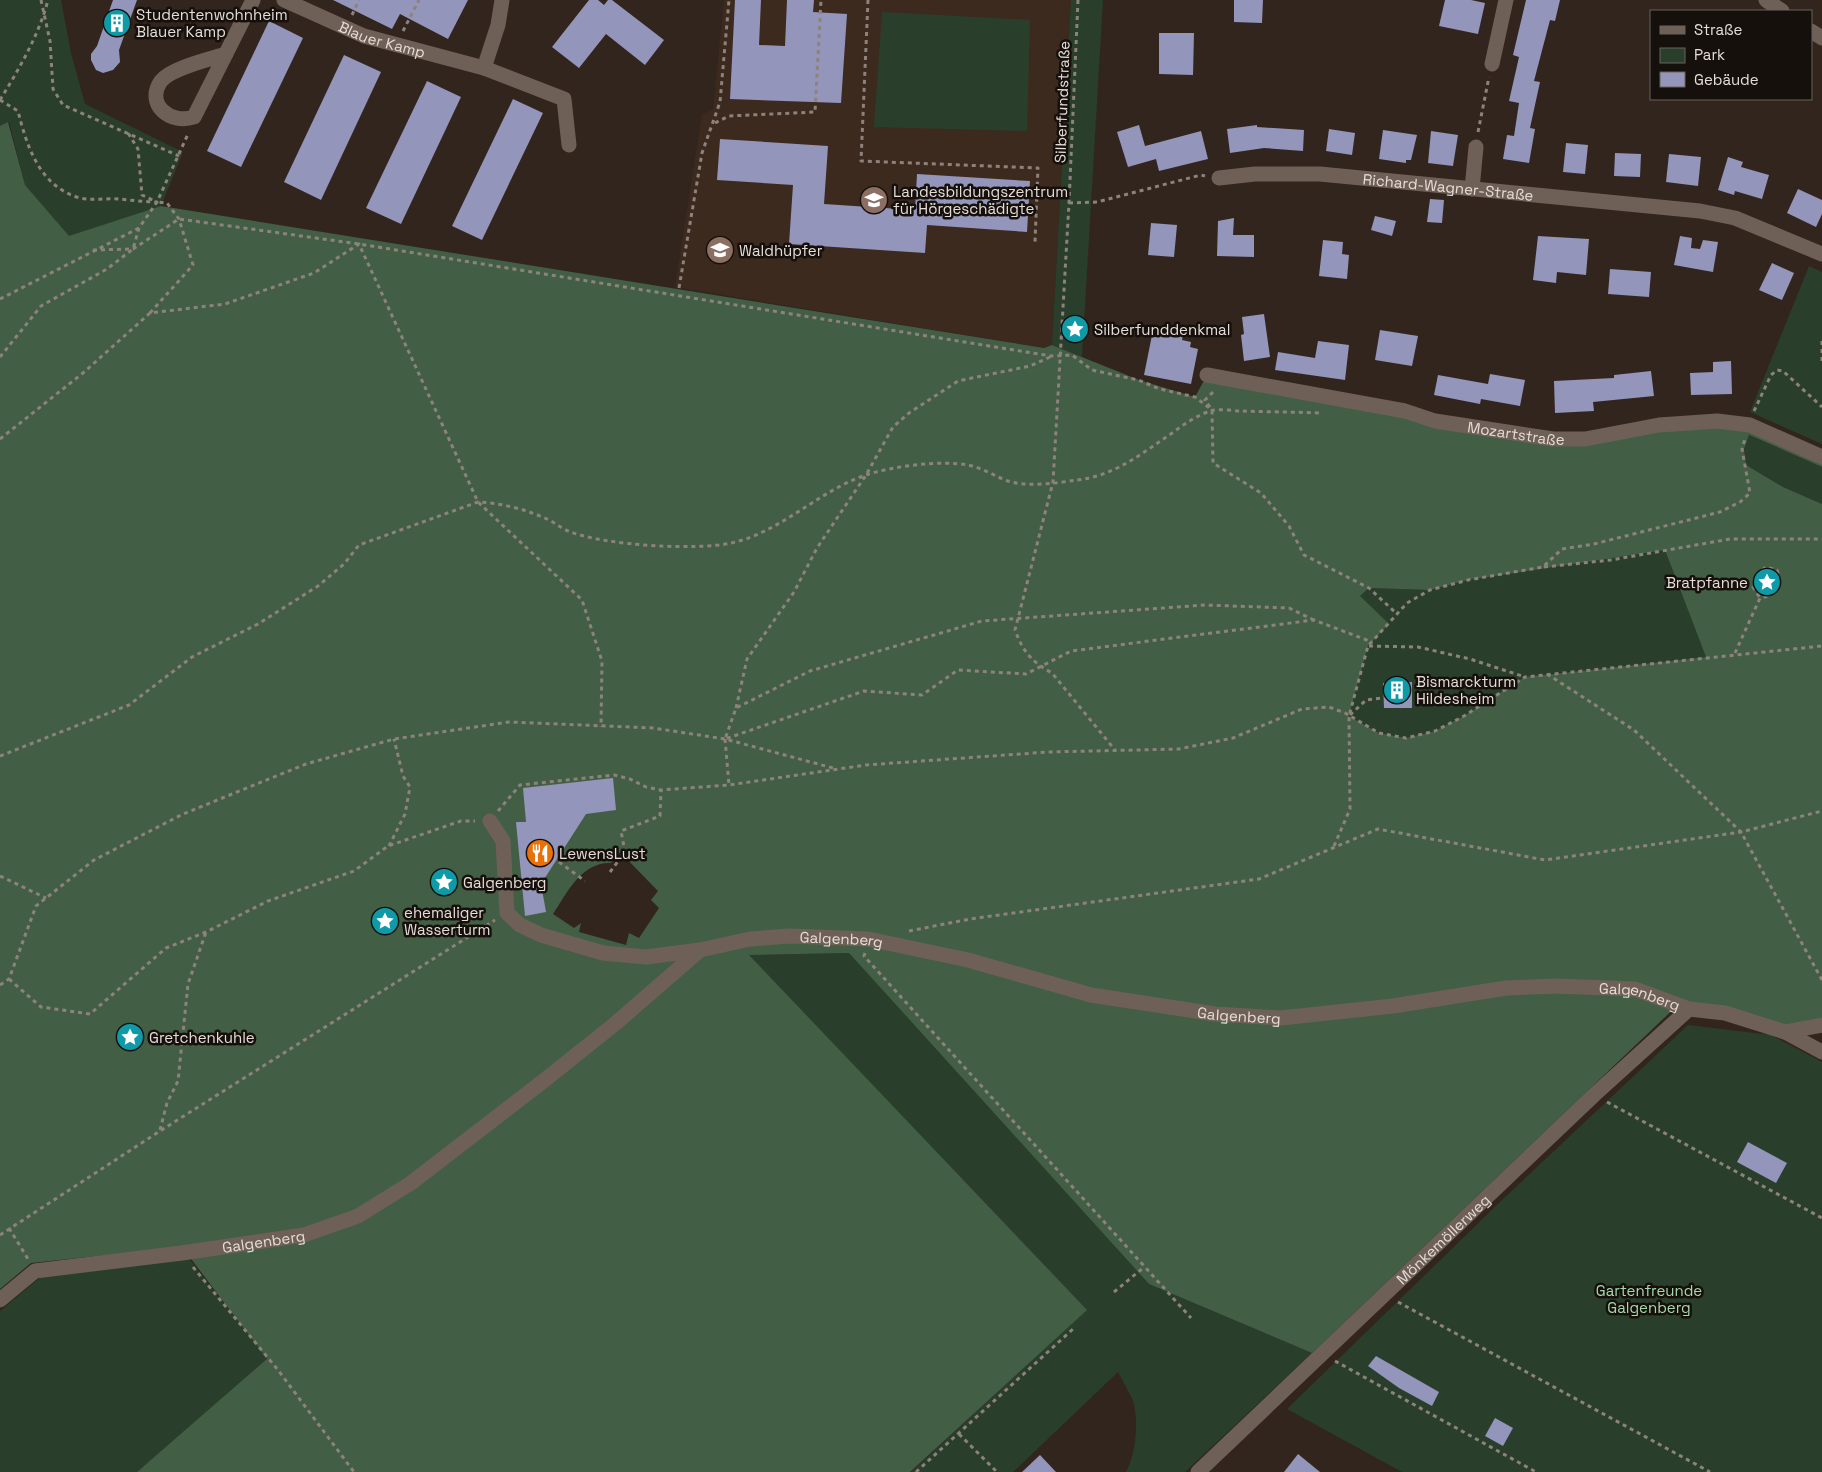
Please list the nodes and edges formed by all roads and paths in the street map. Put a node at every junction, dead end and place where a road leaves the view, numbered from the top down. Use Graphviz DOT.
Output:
graph roads {
  1 [pos="41,0"];
  2 [pos="48,0"];
  3 [pos="253,0"];
  4 [pos="284,0"];
  5 [pos="419,0"];
  6 [pos="502,0"];
  7 [pos="729,0"];
  8 [pos="821,0"];
  9 [pos="868,0"];
  10 [pos="1078,0"];
  11 [pos="1506,0"];
  12 [pos="1766,0"];
  13 [pos="1781,10"];
  14 [pos="44,15"];
  15 [pos="396,44"];
  16 [pos="226,54"];
  17 [pos="1492,64"];
  18 [pos="484,68"];
  19 [pos="0,100"];
  20 [pos="194,117"];
  21 [pos="714,124"];
  22 [pos="128,133"];
  23 [pos="569,145"];
  24 [pos="1476,147"];
  25 [pos="179,156"];
  26 [pos="1219,178"];
  27 [pos="1472,190"];
  28 [pos="157,202"];
  29 [pos="1069,203"];
  30 [pos="179,219"];
  31 [pos="139,228"];
  32 [pos="1035,242"];
  33 [pos="359,244"];
  34 [pos="133,249"];
  35 [pos="93,250"];
  36 [pos="1822,254"];
  37 [pos="680,288"];
  38 [pos="0,299"];
  39 [pos="150,313"];
  40 [pos="1073,329"];
  41 [pos="1061,336"];
  42 [pos="1822,341"];
  43 [pos="1051,356"];
  44 [pos="1060,356"];
  45 [pos="0,357"];
  46 [pos="1822,362"];
  47 [pos="1207,375"];
  48 [pos="1822,407"];
  49 [pos="1212,410"];
  50 [pos="1327,413"];
  51 [pos="1750,425"];
  52 [pos="0,439"];
  53 [pos="1822,457"];
  54 [pos="866,475"];
  55 [pos="1053,482"];
  56 [pos="478,502"];
  57 [pos="1822,539"];
  58 [pos="1544,567"];
  59 [pos="1760,598"];
  60 [pos="1397,614"];
  61 [pos="1016,618"];
  62 [pos="1314,620"];
  63 [pos="1372,642"];
  64 [pos="1368,646"];
  65 [pos="1822,646"];
  66 [pos="1734,654"];
  67 [pos="1042,667"];
  68 [pos="1547,674"];
  69 [pos="1525,677"];
  70 [pos="1383,698"];
  71 [pos="736,708"];
  72 [pos="1349,716"];
  73 [pos="601,727"];
  74 [pos="394,739"];
  75 [pos="725,739"];
  76 [pos="1116,750"];
  77 [pos="0,756"];
  78 [pos="836,769"];
  79 [pos="729,786"];
  80 [pos="662,790"];
  81 [pos="1822,811"];
  82 [pos="490,822"];
  83 [pos="1741,832"];
  84 [pos="388,846"];
  85 [pos="1334,847"];
  86 [pos="559,862"];
  87 [pos="610,872"];
  88 [pos="0,876"];
  89 [pos="585,881"];
  90 [pos="46,898"];
  91 [pos="507,913"];
  92 [pos="206,932"];
  93 [pos="905,932"];
  94 [pos="868,939"];
  95 [pos="700,950"];
  96 [pos="9,979"];
  97 [pos="1822,980"];
  98 [pos="0,985"];
  99 [pos="1689,1009"];
  100 [pos="1822,1025"];
  101 [pos="1785,1032"];
  102 [pos="1822,1052"];
  103 [pos="1594,1094"];
  104 [pos="160,1131"];
  105 [pos="1822,1218"];
  106 [pos="9,1228"];
  107 [pos="0,1235"];
  108 [pos="182,1253"];
  109 [pos="1144,1268"];
  110 [pos="35,1270"];
  111 [pos="1114,1292"];
  112 [pos="1385,1295"];
  113 [pos="0,1300"];
  114 [pos="1191,1318"];
  115 [pos="1072,1329"];
  116 [pos="1323,1354"];
  117 [pos="959,1433"];
  118 [pos="354,1472"];
  119 [pos="916,1472"];
  120 [pos="997,1472"];
  121 [pos="1198,1472"];
  122 [pos="1536,1472"];
  123 [pos="1710,1472"];
  1 -- 14 [label="path"];
  2 -- 14 [label="path"];
  3 -- 16 [label="street"];
  4 -- 15 [label="street, Blauer Kamp"];
  5 -- 15 [label="path"];
  6 -- 18 [label="street"];
  7 -- 21 [label="path"];
  8 -- 21 [label="path"];
  9 -- 32 [label="path"];
  10 -- 29 [label="path, Silberfundstraße"];
  11 -- 17 [label="street"];
  12 -- 13 [label="street"];
  14 -- 19 [label="path"];
  14 -- 22 [label="path"];
  15 -- 18 [label="street, Blauer Kamp"];
  16 -- 20 [label="street"];
  16 -- 20 [label="street"];
  17 -- 24 [label="path"];
  18 -- 23 [label="street, Blauer Kamp"];
  19 -- 28 [label="path"];
  20 -- 25 [label="path"];
  21 -- 37 [label="path"];
  22 -- 25 [label="path"];
  22 -- 28 [label="path"];
  24 -- 27 [label="street"];
  25 -- 28 [label="path"];
  26 -- 27 [label="street, Richard-Wagner-Straße"];
  26 -- 29 [label="path"];
  27 -- 36 [label="street, Richard-Wagner-Straße"];
  28 -- 30 [label="path"];
  28 -- 31 [label="path"];
  29 -- 41 [label="path, Silberfundstraße"];
  30 -- 33 [label="path"];
  30 -- 34 [label="path"];
  30 -- 39 [label="path"];
  31 -- 34 [label="path"];
  31 -- 35 [label="path"];
  33 -- 39 [label="path"];
  33 -- 43 [label="path"];
  33 -- 56 [label="path"];
  34 -- 35 [label="path"];
  34 -- 45 [label="path"];
  35 -- 38 [label="path"];
  39 -- 52 [label="path"];
  40 -- 41 [label="path"];
  41 -- 44 [label="path, Silberfundstraße"];
  42 -- 46 [label="path"];
  43 -- 44 [label="path"];
  43 -- 54 [label="path"];
  44 -- 49 [label="path"];
  44 -- 55 [label="path, Silberfundstraße"];
  47 -- 51 [label="street, Mozartstraße"];
  48 -- 51 [label="path"];
  49 -- 50 [label="path"];
  49 -- 55 [label="path"];
  49 -- 60 [label="path"];
  51 -- 53 [label="street, Mozartstraße"];
  51 -- 58 [label="path"];
  54 -- 55 [label="path"];
  54 -- 56 [label="path"];
  54 -- 71 [label="path"];
  55 -- 61 [label="path, Silberfundstraße"];
  56 -- 73 [label="path"];
  56 -- 77 [label="path"];
  57 -- 58 [label="path"];
  58 -- 60 [label="path"];
  59 -- 59 [label="path"];
  59 -- 66 [label="path"];
  60 -- 63 [label="path"];
  61 -- 62 [label="path"];
  61 -- 67 [label="path"];
  61 -- 71 [label="path"];
  62 -- 63 [label="path"];
  62 -- 67 [label="path"];
  63 -- 64 [label="path"];
  64 -- 69 [label="path"];
  64 -- 72 [label="path"];
  65 -- 66 [label="path"];
  66 -- 68 [label="path"];
  67 -- 75 [label="path"];
  67 -- 76 [label="path"];
  68 -- 69 [label="path"];
  68 -- 83 [label="path"];
  69 -- 72 [label="path"];
  70 -- 72 [label="path"];
  71 -- 75 [label="path"];
  72 -- 76 [label="path"];
  72 -- 85 [label="path"];
  73 -- 74 [label="path"];
  73 -- 75 [label="path"];
  74 -- 84 [label="path"];
  74 -- 90 [label="path"];
  75 -- 78 [label="path"];
  75 -- 79 [label="path"];
  76 -- 78 [label="path"];
  78 -- 79 [label="path"];
  79 -- 80 [label="path"];
  80 -- 82 [label="path"];
  80 -- 87 [label="path"];
  81 -- 83 [label="path"];
  82 -- 84 [label="path"];
  82 -- 91 [label="street"];
  83 -- 85 [label="path"];
  83 -- 97 [label="path"];
  84 -- 92 [label="path"];
  85 -- 93 [label="path"];
  86 -- 89 [label="path"];
  88 -- 90 [label="path"];
  90 -- 96 [label="path"];
  91 -- 95 [label="street"];
  91 -- 104 [label="path"];
  92 -- 96 [label="path"];
  92 -- 104 [label="path"];
  94 -- 95 [label="street, Galgenberg"];
  94 -- 99 [label="street, Galgenberg"];
  94 -- 109 [label="path"];
  95 -- 108 [label="street, Galgenberg"];
  96 -- 98 [label="path"];
  99 -- 101 [label="street, Galgenberg"];
  99 -- 103 [label="street, Mönkemöllerweg"];
  100 -- 101 [label="street"];
  101 -- 102 [label="street, Galgenberg"];
  103 -- 105 [label="path"];
  103 -- 112 [label="street, Mönkemöllerweg"];
  104 -- 106 [label="path"];
  106 -- 107 [label="path"];
  106 -- 110 [label="path"];
  108 -- 110 [label="street, Galgenberg"];
  108 -- 118 [label="path"];
  109 -- 111 [label="path"];
  109 -- 114 [label="path"];
  110 -- 113 [label="street"];
  112 -- 116 [label="street, Mönkemöllerweg"];
  112 -- 123 [label="path"];
  115 -- 117 [label="path"];
  116 -- 121 [label="street, Mönkemöllerweg"];
  116 -- 122 [label="path"];
  117 -- 119 [label="path"];
  117 -- 120 [label="path"];
}
